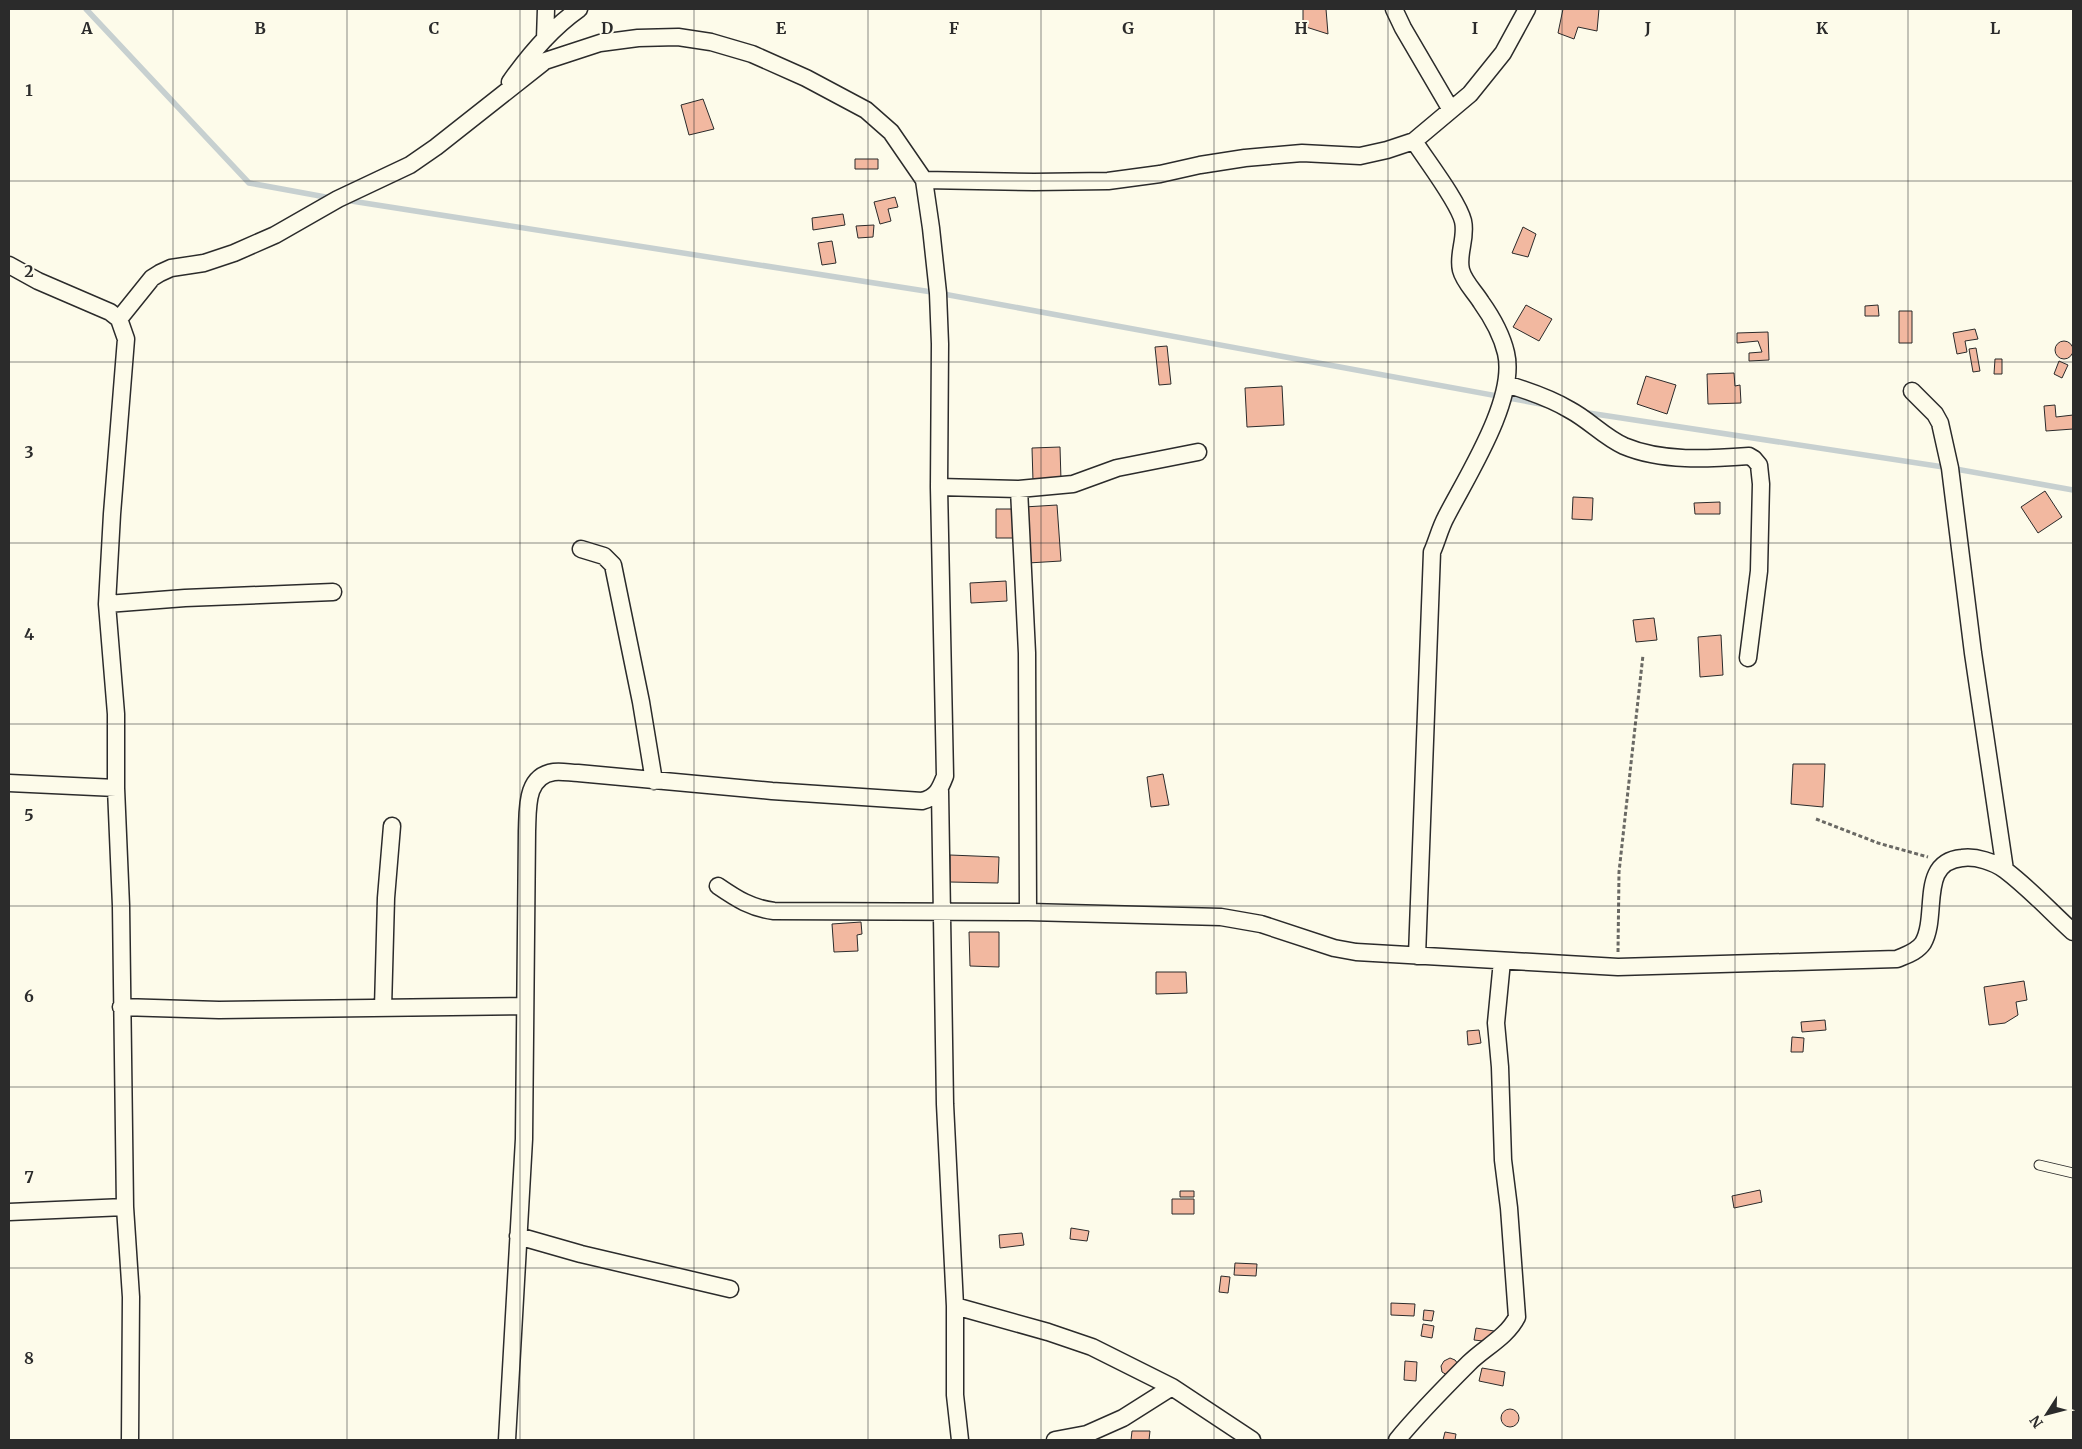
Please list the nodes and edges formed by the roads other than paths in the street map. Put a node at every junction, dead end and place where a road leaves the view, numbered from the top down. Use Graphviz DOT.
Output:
graph roads {
  1 [pos="546,9"];
  2 [pos="579,9"];
  3 [pos="1394,9"];
  4 [pos="1527,9"];
  5 [pos="545,39"];
  6 [pos="500,97"];
  7 [pos="1451,110"];
  8 [pos="1414,141"];
  9 [pos="924,180"];
  10 [pos="9,265"];
  11 [pos="119,319"];
  12 [pos="1506,384"];
  13 [pos="1912,391"];
  14 [pos="1198,452"];
  15 [pos="939,487"];
  16 [pos="1019,489"];
  17 [pos="582,549"];
  18 [pos="333,592"];
  19 [pos="107,604"];
  20 [pos="1748,658"];
  21 [pos="654,781"];
  22 [pos="9,783"];
  23 [pos="116,788"];
  24 [pos="940,791"];
  25 [pos="392,826"];
  26 [pos="2005,870"];
  27 [pos="718,886"];
  28 [pos="943,912"];
  29 [pos="1028,912"];
  30 [pos="2073,932"];
  31 [pos="1417,956"];
  32 [pos="1502,961"];
  33 [pos="121,1006"];
  34 [pos="524,1006"];
  35 [pos="383,1008"];
  36 [pos="2039,1165"];
  37 [pos="2073,1173"];
  38 [pos="125,1207"];
  39 [pos="9,1212"];
  40 [pos="518,1236"];
  41 [pos="730,1289"];
  42 [pos="955,1306"];
  43 [pos="1172,1387"];
  44 [pos="130,1440"];
  45 [pos="508,1440"];
  46 [pos="960,1440"];
  47 [pos="1055,1440"];
  48 [pos="1252,1440"];
  49 [pos="1397,1440"];
  1 -- 5 [label="street"];
  2 -- 5 [label="street"];
  3 -- 7 [label="street"];
  4 -- 7 [label="street"];
  5 -- 6 [label="street"];
  6 -- 9 [label="street"];
  6 -- 11 [label="street"];
  7 -- 8 [label="street"];
  8 -- 9 [label="street"];
  8 -- 12 [label="street"];
  9 -- 15 [label="street"];
  10 -- 11 [label="street"];
  11 -- 19 [label="street"];
  12 -- 20 [label="street"];
  12 -- 31 [label="street"];
  13 -- 26 [label="street"];
  14 -- 16 [label="street"];
  15 -- 16 [label="street"];
  15 -- 24 [label="street"];
  16 -- 29 [label="street"];
  17 -- 21 [label="street"];
  18 -- 19 [label="street"];
  19 -- 23 [label="street"];
  21 -- 24 [label="street"];
  21 -- 34 [label="street"];
  22 -- 23 [label="street"];
  23 -- 33 [label="street"];
  24 -- 28 [label="street"];
  25 -- 35 [label="street"];
  26 -- 30 [label="street"];
  26 -- 32 [label="street"];
  27 -- 28 [label="street"];
  28 -- 29 [label="street"];
  28 -- 42 [label="street"];
  29 -- 31 [label="street"];
  31 -- 32 [label="street"];
  32 -- 49 [label="street"];
  33 -- 35 [label="street"];
  33 -- 38 [label="street"];
  34 -- 35 [label="street"];
  34 -- 40 [label="street"];
  36 -- 37 [label="lane"];
  38 -- 39 [label="street"];
  38 -- 44 [label="street"];
  40 -- 41 [label="street"];
  40 -- 45 [label="street"];
  42 -- 43 [label="street"];
  42 -- 46 [label="street"];
  43 -- 47 [label="street"];
  43 -- 48 [label="street"];
}
